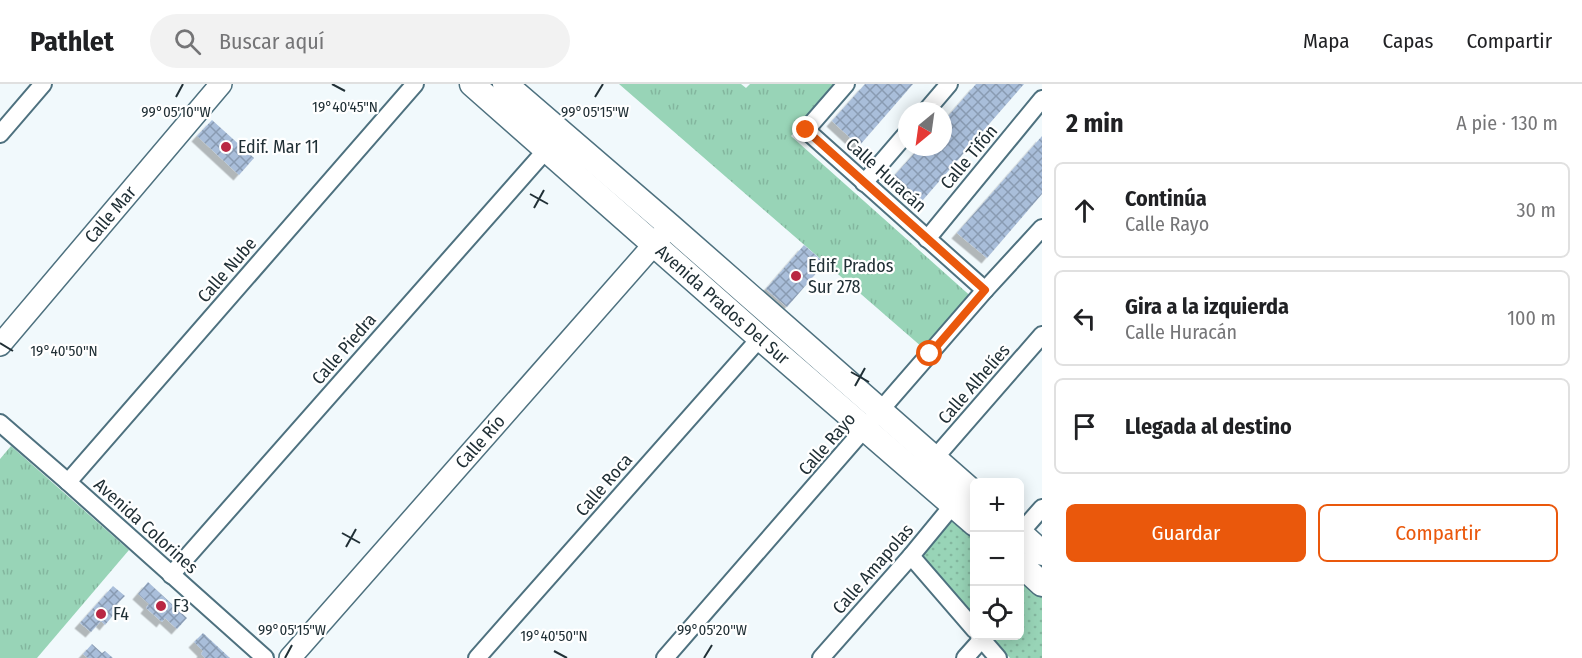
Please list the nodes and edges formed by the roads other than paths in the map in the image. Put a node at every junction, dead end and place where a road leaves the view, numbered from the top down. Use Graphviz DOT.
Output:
graph roads {
  1 [pos="43,84"];
  2 [pos="221,84"];
  3 [pos="415,84"];
  4 [pos="472,84"];
  5 [pos="505,84"];
  6 [pos="846,84"];
  7 [pos="949,84"];
  8 [pos="1042,99"];
  9 [pos="934,102"];
  10 [pos="0,134"];
  11 [pos="898,143"];
  12 [pos="546,150"];
  13 [pos="864,183"];
  14 [pos="670,226"];
  15 [pos="1042,228"];
  16 [pos="927,239"];
  17 [pos="654,244"];
  18 [pos="985,290"];
  19 [pos="1042,336"];
  20 [pos="759,338"];
  21 [pos="0,345"];
  22 [pos="881,412"];
  23 [pos="0,423"];
  24 [pos="865,430"];
  25 [pos="934,459"];
  26 [pos="68,482"];
  27 [pos="970,490"];
  28 [pos="953,505"];
  29 [pos="1042,508"];
  30 [pos="970,520"];
  31 [pos="1021,532"];
  32 [pos="1024,537"];
  33 [pos="1042,553"];
  34 [pos="911,556"];
  35 [pos="1024,568"];
  36 [pos="171,575"];
  37 [pos="1042,584"];
  38 [pos="970,626"];
  39 [pos="975,640"];
  40 [pos="982,640"];
  41 [pos="266,658"];
  42 [pos="290,658"];
  43 [pos="477,658"];
  44 [pos="665,658"];
  45 [pos="821,658"];
  46 [pos="965,658"];
  47 [pos="998,658"];
  1 -- 10 [label="street"];
  2 -- 21 [label="street, Calle Mar"];
  3 -- 26 [label="street, Calle Nube"];
  4 -- 12 [label="main road, Avenida Prados Del Sur"];
  5 -- 14 [label="main road, Avenida Prados Del Sur"];
  6 -- 13 [label="street, Calle Huracán"];
  7 -- 9 [label="street"];
  8 -- 16 [label="street, Calle Tifón"];
  11 -- 13 [label="street"];
  12 -- 17 [label="main road, Avenida Prados Del Sur"];
  12 -- 36 [label="street, Calle Piedra"];
  13 -- 16 [label="street, Calle Huracán"];
  14 -- 17 [label="street, Calle Río"];
  14 -- 22 [label="main road, Avenida Prados Del Sur"];
  15 -- 18 [label="street, Calle Rayo"];
  16 -- 18 [label="street, Calle Huracán"];
  17 -- 20 [label="main road, Avenida Prados Del Sur"];
  17 -- 42 [label="street, Calle Río"];
  18 -- 22 [label="street, Calle Rayo"];
  19 -- 25 [label="street, Calle Alhelíes"];
  20 -- 24 [label="main road, Avenida Prados Del Sur"];
  20 -- 43 [label="street, Calle Roca"];
  22 -- 24 [label="street, Calle Rayo"];
  22 -- 25 [label="main road, Avenida Prados Del Sur"];
  23 -- 26 [label="street, Avenida Colorines"];
  24 -- 28 [label="main road, Avenida Prados Del Sur"];
  24 -- 44 [label="street, Calle Rayo"];
  25 -- 27 [label="main road, Avenida Prados Del Sur"];
  26 -- 36 [label="street, Avenida Colorines"];
  28 -- 30 [label="main road, Avenida Prados Del Sur"];
  28 -- 34 [label="street, Calle Amapolas"];
  29 -- 31 [label="street"];
  32 -- 33 [label="main road"];
  34 -- 38 [label="street"];
  34 -- 45 [label="street, Calle Amapolas"];
  35 -- 37 [label="main road"];
  36 -- 41 [label="street, Avenida Colorines"];
  39 -- 46 [label="street"];
  40 -- 47 [label="street"];
}
